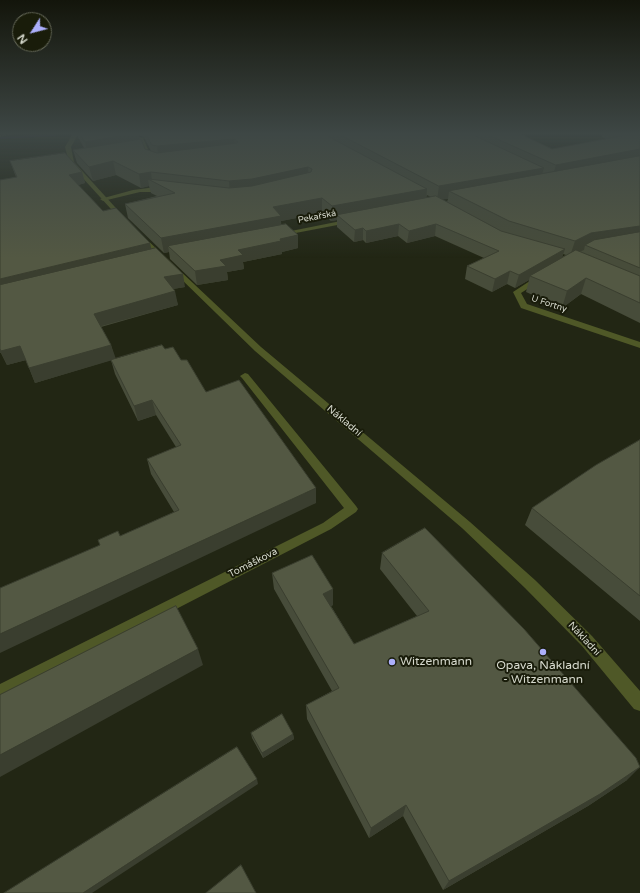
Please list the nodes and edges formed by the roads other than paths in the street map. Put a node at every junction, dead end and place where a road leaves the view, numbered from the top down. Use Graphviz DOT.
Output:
graph roads {
  1 [pos="82,175"];
  2 [pos="172,191"];
  3 [pos="103,199"];
  4 [pos="358,219"];
  5 [pos="129,225"];
  6 [pos="135,230"];
  7 [pos="272,236"];
  8 [pos="175,255"];
  9 [pos="158,258"];
  10 [pos="550,272"];
  11 [pos="640,345"];
  12 [pos="245,376"];
  13 [pos="0,692"];
  14 [pos="640,703"];
  1 -- 3 [label="street"];
  2 -- 3 [label="street"];
  3 -- 5 [label="street"];
  4 -- 7 [label="street, Pekařská"];
  6 -- 9 [label="street, Nákladní"];
  8 -- 9 [label="street"];
  9 -- 14 [label="street, Nákladní"];
  10 -- 11 [label="street, U Fortny"];
  12 -- 13 [label="street, Tomáškova"];
}
